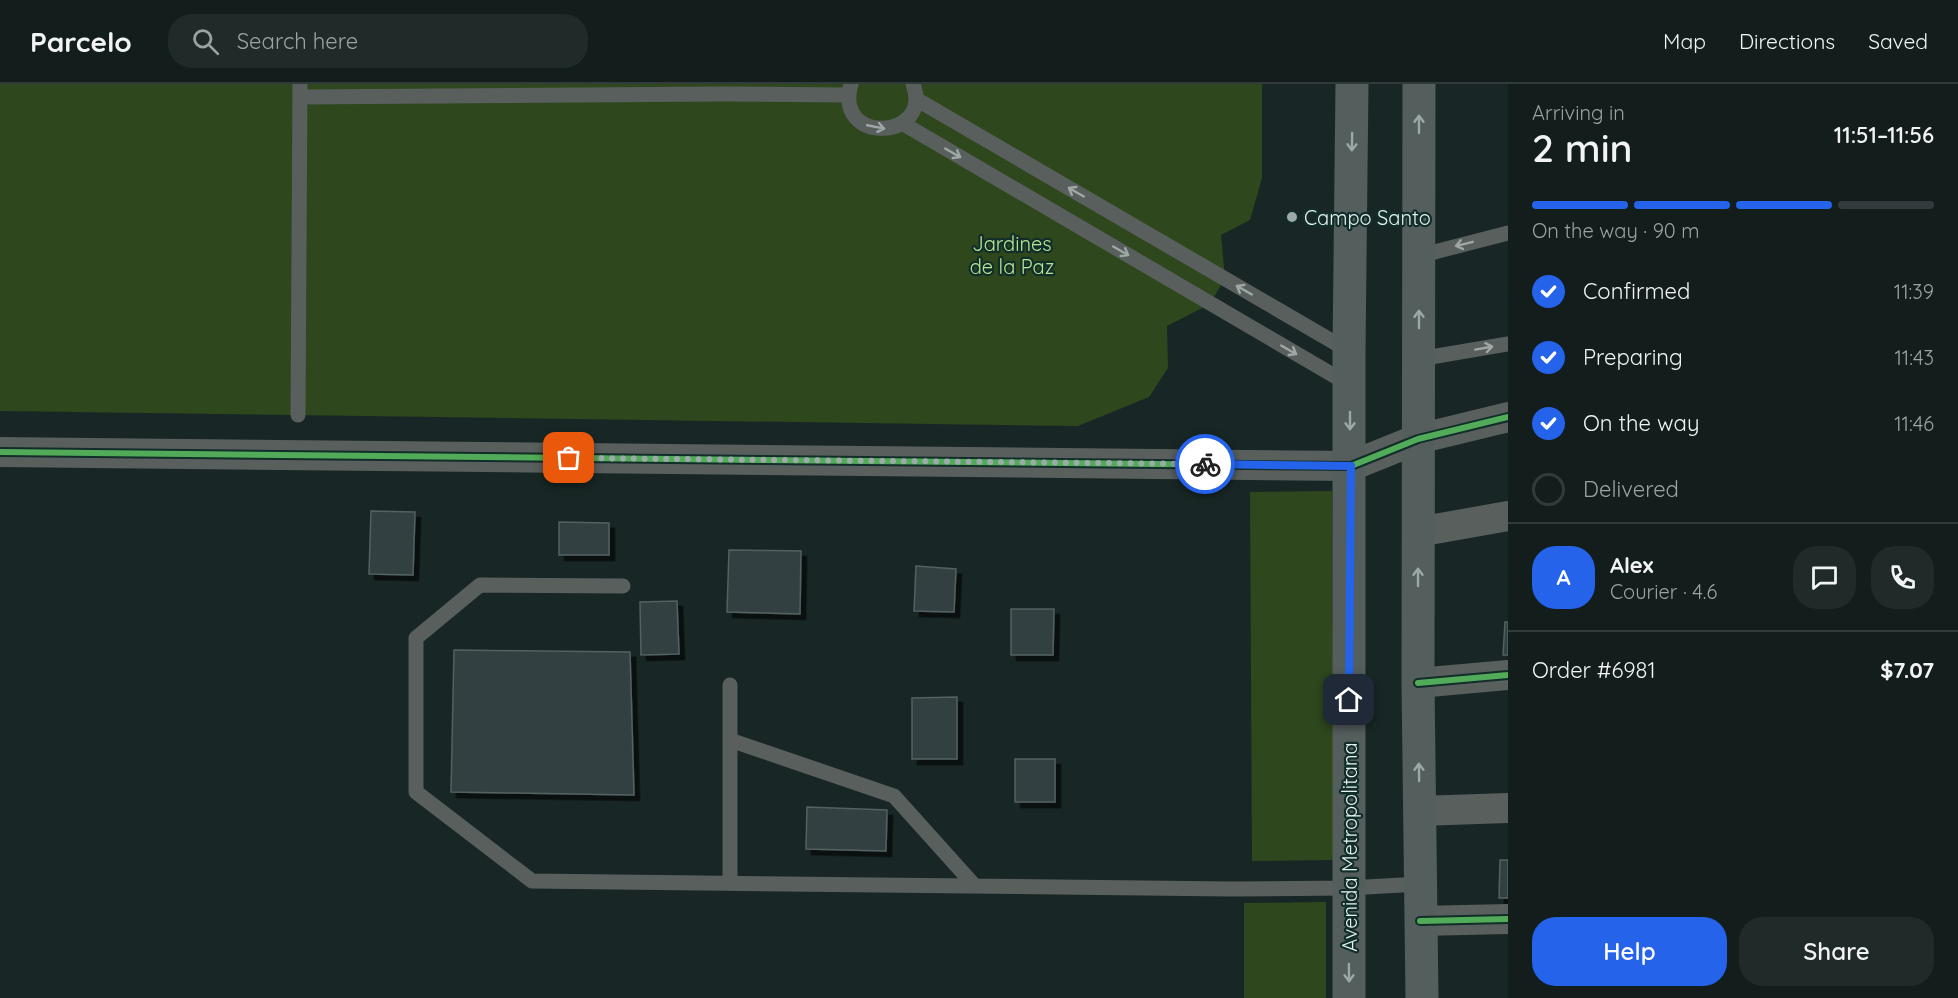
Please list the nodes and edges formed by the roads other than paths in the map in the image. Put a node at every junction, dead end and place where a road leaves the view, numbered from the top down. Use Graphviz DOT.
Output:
graph roads {
  1 [pos="1352,84"];
  2 [pos="1419,84"];
  3 [pos="722,89"];
  4 [pos="300,90"];
  5 [pos="850,90"];
  6 [pos="915,91"];
  7 [pos="902,123"];
  8 [pos="1508,233"];
  9 [pos="1419,256"];
  10 [pos="1508,344"];
  11 [pos="1349,351"];
  12 [pos="1419,359"];
  13 [pos="1350,386"];
  14 [pos="298,415"];
  15 [pos="1508,417"];
  16 [pos="1418,439"];
  17 [pos="0,452"];
  18 [pos="1351,466"];
  19 [pos="1508,516"];
  20 [pos="1418,532"];
  21 [pos="623,585"];
  22 [pos="1508,675"];
  23 [pos="1418,683"];
  24 [pos="730,685"];
  25 [pos="730,740"];
  26 [pos="1508,808"];
  27 [pos="1420,811"];
  28 [pos="730,883"];
  29 [pos="974,885"];
  30 [pos="1420,885"];
  31 [pos="1348,888"];
  32 [pos="1508,919"];
  33 [pos="1420,921"];
  34 [pos="1349,998"];
  35 [pos="1422,998"];
  1 -- 11 [label="highway, Avenida Metropolitana, one-way"];
  9 -- 2 [label="highway, one-way"];
  3 -- 4 [label="lane"];
  3 -- 5 [label="lane"];
  4 -- 14 [label="lane"];
  5 -- 7 [label="lane, one-way"];
  6 -- 7 [label="lane"];
  11 -- 6 [label="lane, one-way"];
  7 -- 13 [label="lane, one-way"];
  8 -- 9 [label="lane, one-way"];
  12 -- 9 [label="highway, one-way"];
  12 -- 10 [label="lane, one-way"];
  11 -- 13 [label="highway, Avenida Metropolitana"];
  12 -- 16 [label="highway"];
  13 -- 18 [label="highway, Avenida Metropolitana, one-way"];
  15 -- 16 [label="street"];
  16 -- 18 [label="street"];
  16 -- 20 [label="highway"];
  17 -- 18 [label="street"];
  18 -- 31 [label="highway, Avenida Metropolitana"];
  19 -- 20 [label="street"];
  23 -- 20 [label="highway, one-way"];
  21 -- 28 [label="lane"];
  22 -- 23 [label="street"];
  27 -- 23 [label="highway, one-way"];
  24 -- 25 [label="lane"];
  25 -- 28 [label="lane"];
  25 -- 29 [label="lane"];
  26 -- 27 [label="street"];
  27 -- 30 [label="highway"];
  28 -- 29 [label="lane"];
  29 -- 31 [label="lane"];
  30 -- 31 [label="lane"];
  30 -- 33 [label="highway"];
  31 -- 34 [label="highway, Avenida Metropolitana, one-way"];
  32 -- 33 [label="street"];
  33 -- 35 [label="highway"];
}
